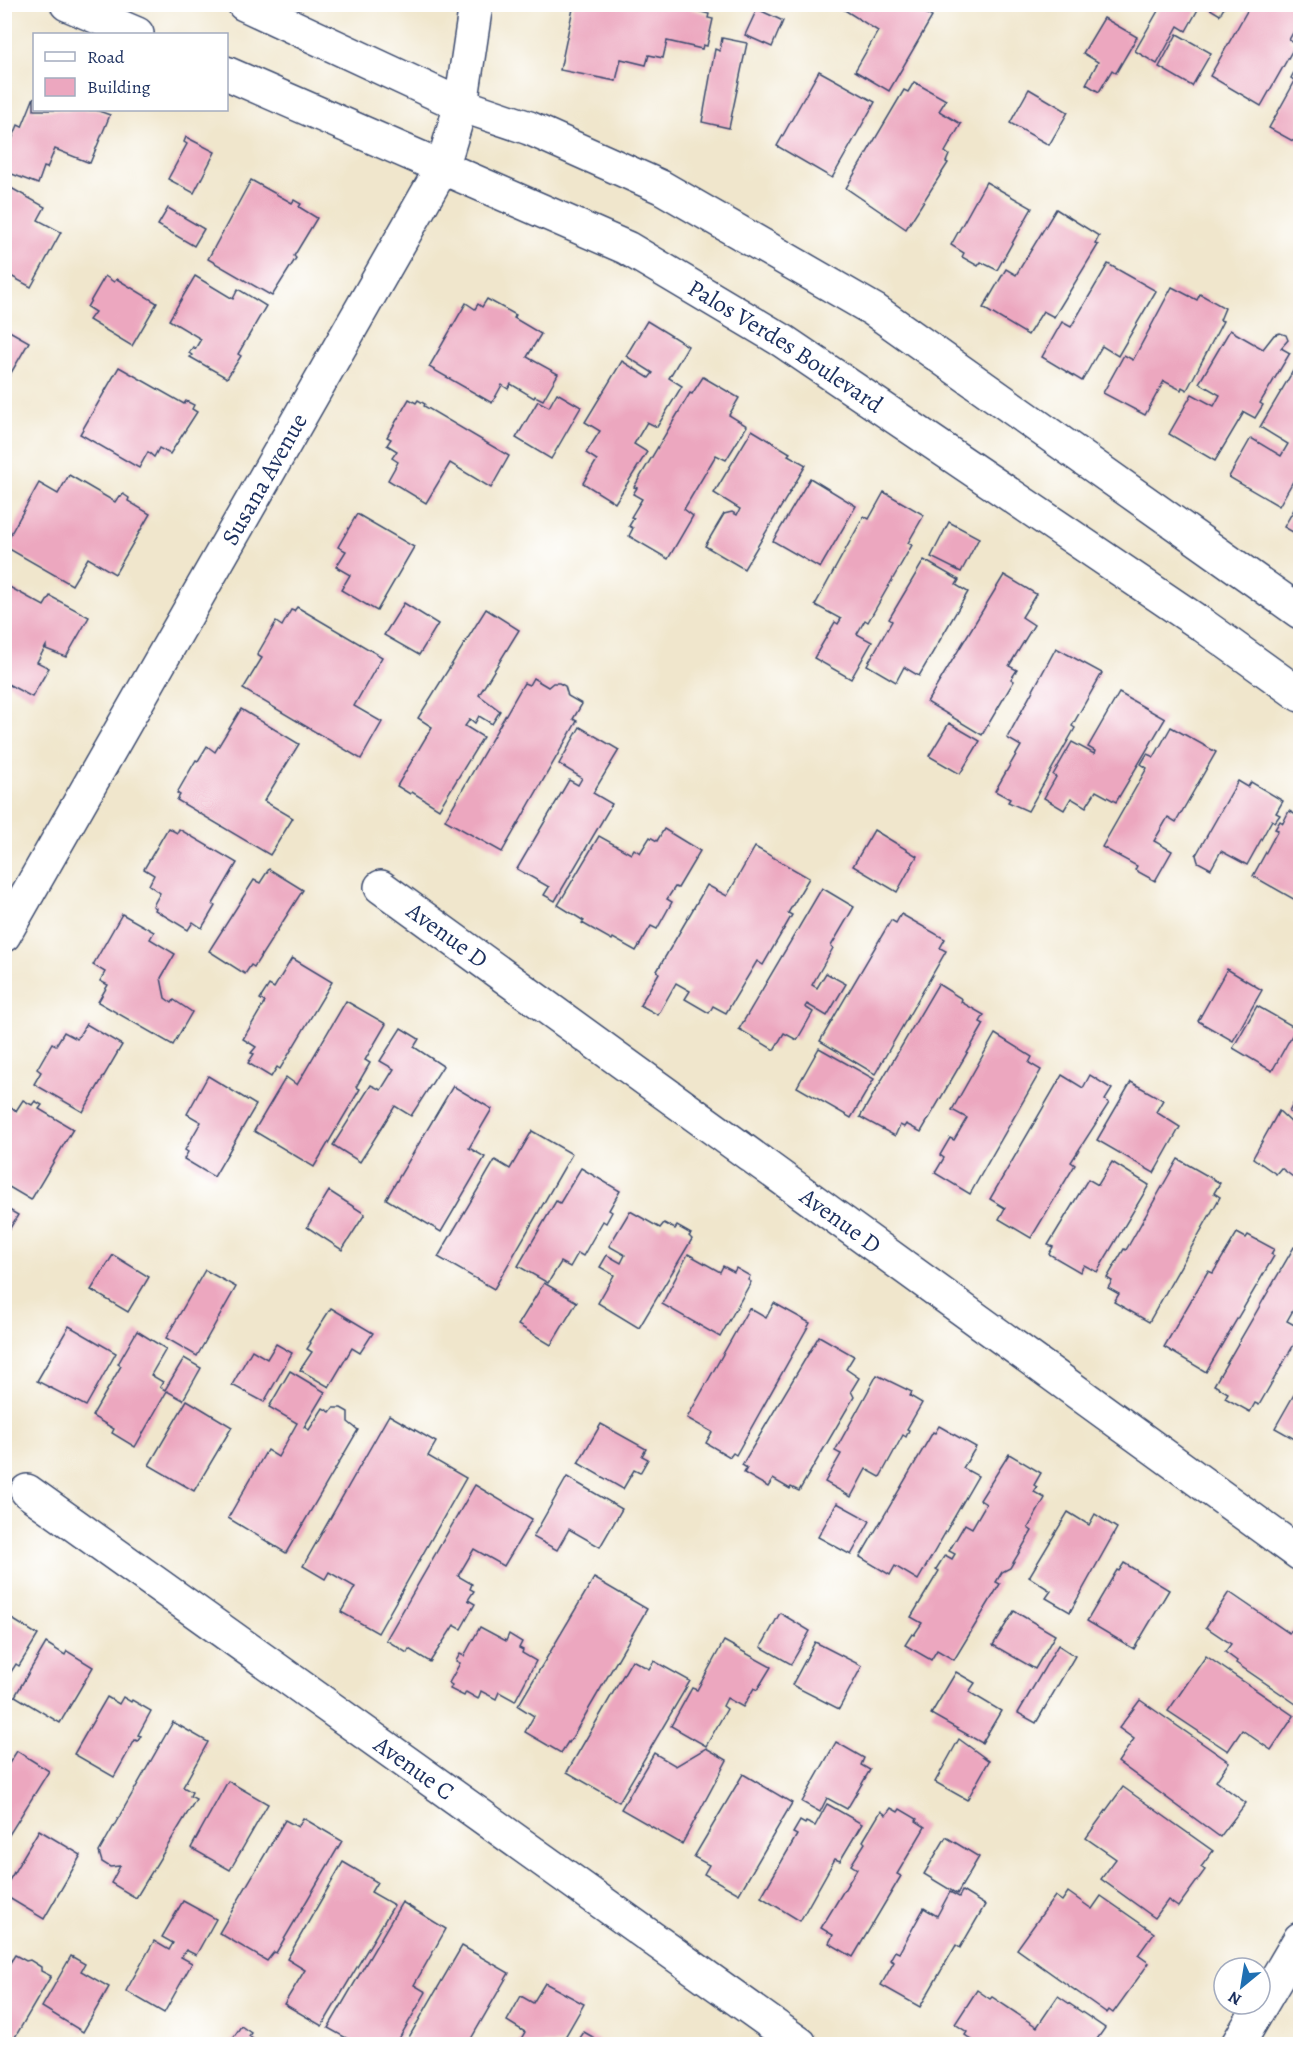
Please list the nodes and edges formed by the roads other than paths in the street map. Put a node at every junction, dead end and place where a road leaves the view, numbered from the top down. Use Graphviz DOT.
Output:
graph roads {
  1 [pos="67,4"];
  2 [pos="244,4"];
  3 [pos="476,4"];
  4 [pos="135,33"];
  5 [pos="228,74"];
  6 [pos="461,105"];
  7 [pos="442,168"];
  8 [pos="1300,612"];
  9 [pos="1300,695"];
  10 [pos="381,887"];
  11 [pos="4,934"];
  12 [pos="27,1491"];
  13 [pos="1300,1554"];
  14 [pos="1300,1939"];
  15 [pos="800,2044"];
  16 [pos="1238,2044"];
  1 -- 4 [label="street"];
  2 -- 6 [label="street"];
  3 -- 6 [label="street, Susana Avenue"];
  5 -- 7 [label="street, Palos Verdes Boulevard"];
  6 -- 7 [label="street, Susana Avenue"];
  6 -- 8 [label="street"];
  7 -- 9 [label="street, Palos Verdes Boulevard"];
  7 -- 11 [label="street, Susana Avenue"];
  10 -- 13 [label="street, Avenue D"];
  12 -- 15 [label="street, Avenue C"];
  14 -- 16 [label="street"];
}
